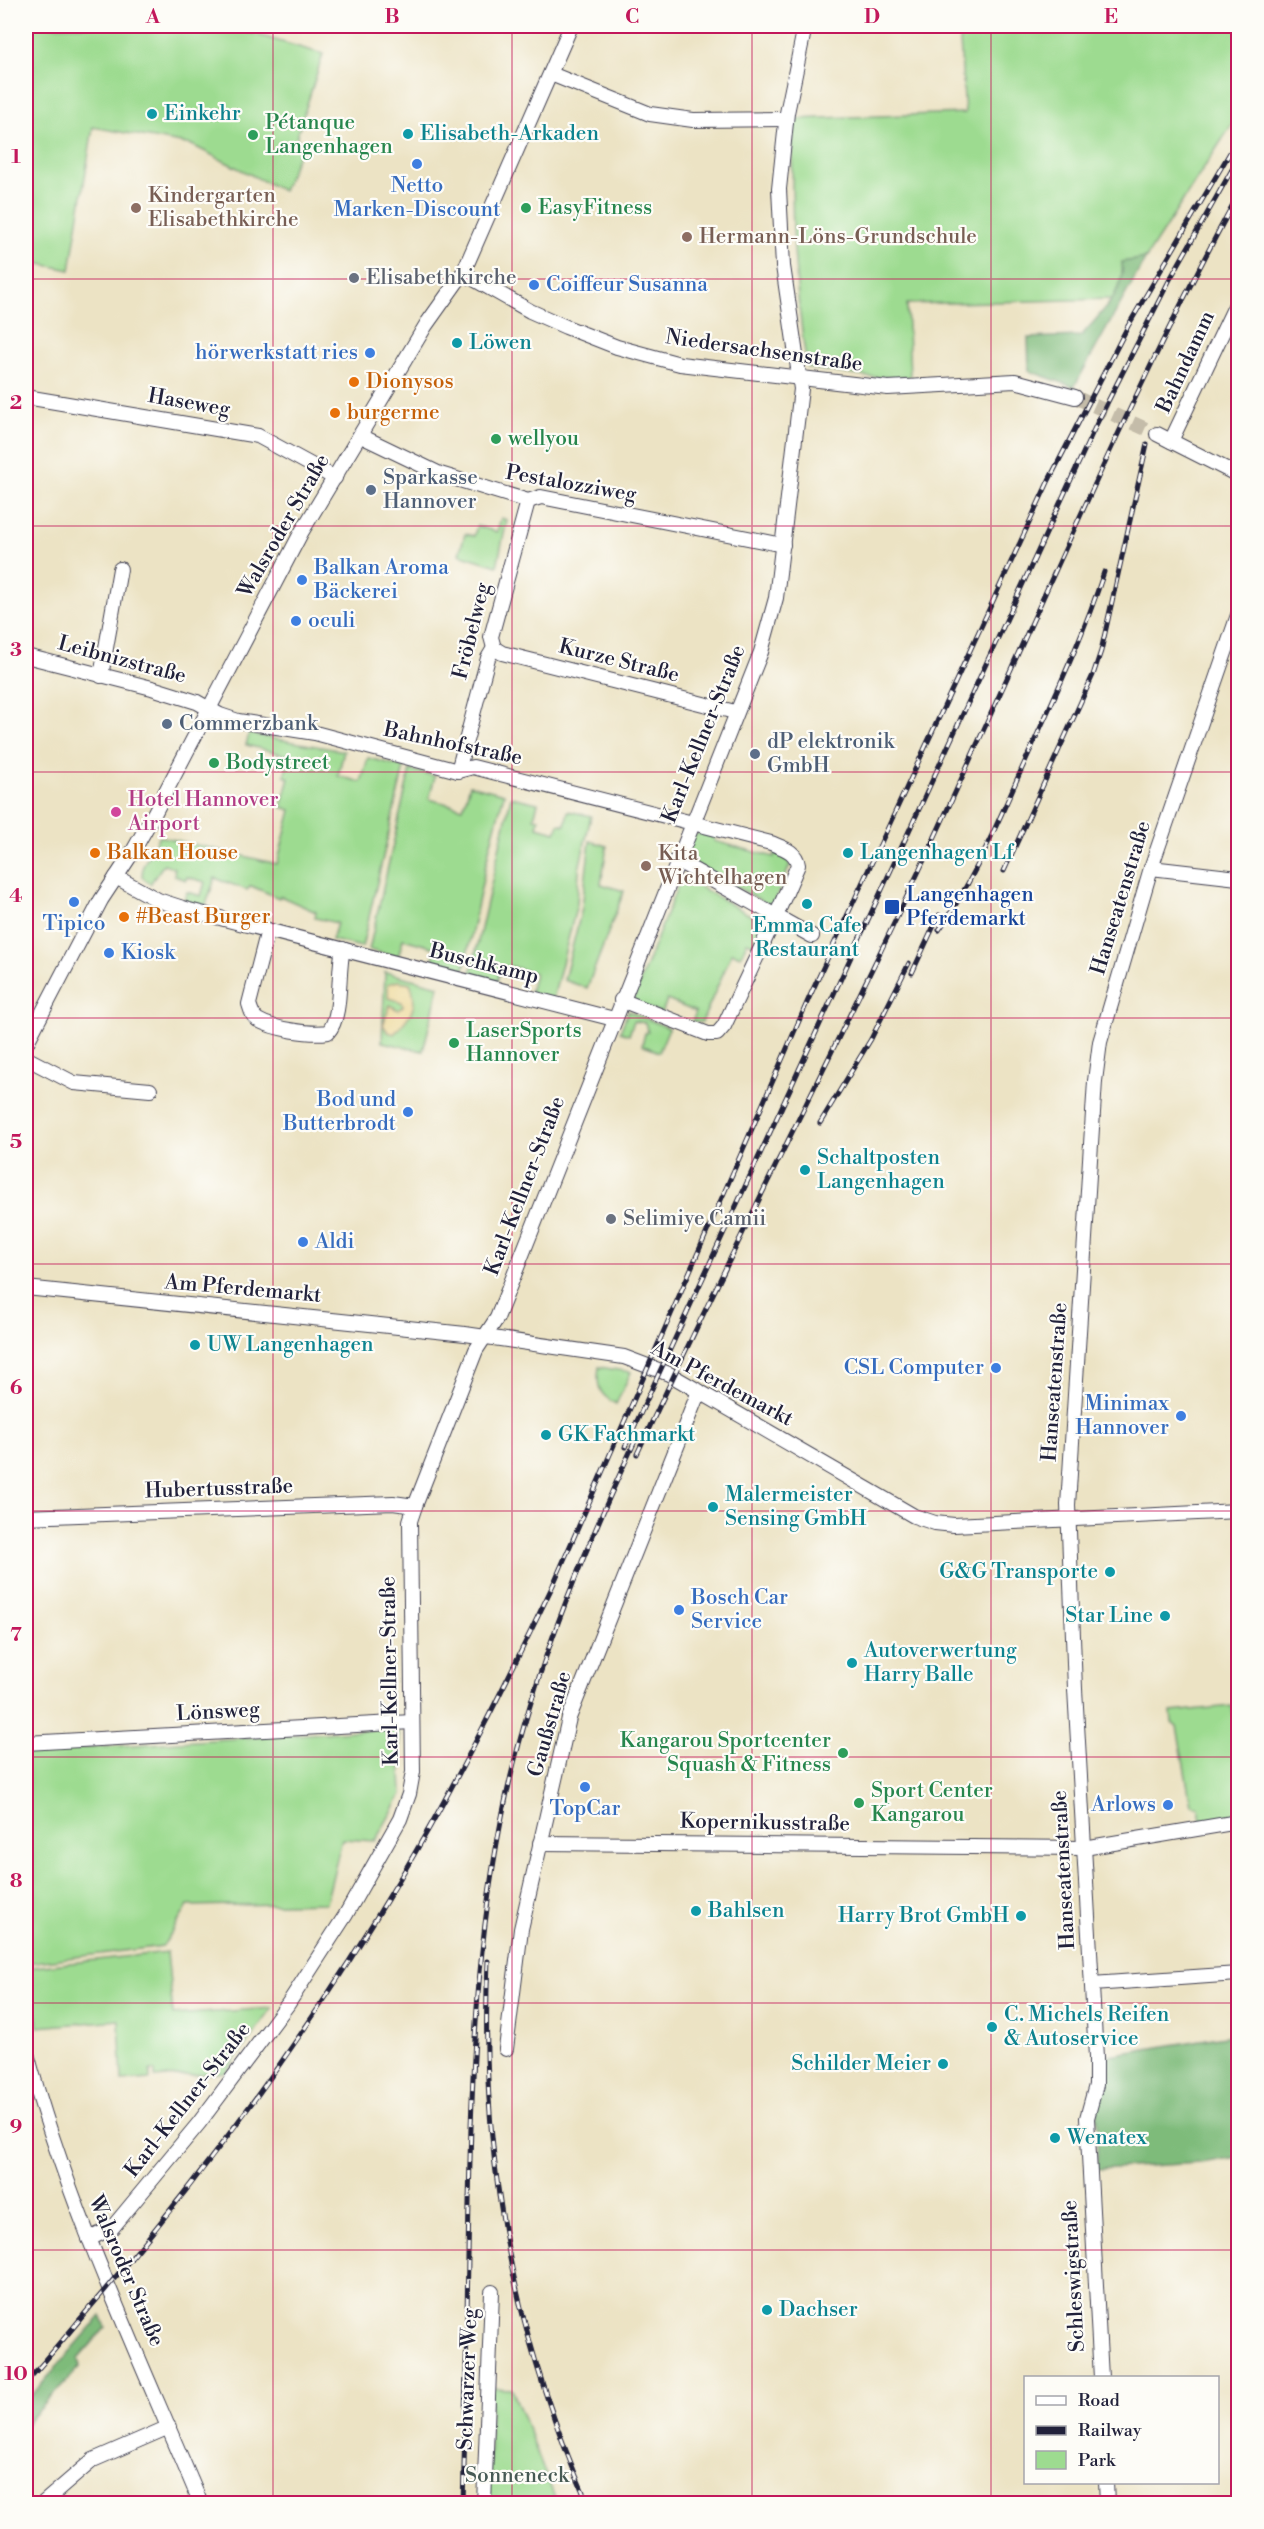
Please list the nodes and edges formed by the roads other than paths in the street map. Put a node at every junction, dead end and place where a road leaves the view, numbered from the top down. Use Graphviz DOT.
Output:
graph roads {
  1 [pos="571,26"];
  2 [pos="805,26"];
  3 [pos="551,74"];
  4 [pos="786,119"];
  5 [pos="462,273"];
  6 [pos="1239,300"];
  7 [pos="800,379"];
  8 [pos="1075,397"];
  9 [pos="26,398"];
  10 [pos="1156,434"];
  11 [pos="361,436"];
  12 [pos="1171,441"];
  13 [pos="1239,475"];
  14 [pos="335,478"];
  15 [pos="528,501"];
  16 [pos="783,545"];
  17 [pos="120,569"];
  18 [pos="1239,615"];
  19 [pos="494,648"];
  20 [pos="26,656"];
  21 [pos="101,676"];
  22 [pos="207,708"];
  23 [pos="735,712"];
  24 [pos="458,771"];
  25 [pos="691,824"];
  26 [pos="676,860"];
  27 [pos="1151,868"];
  28 [pos="116,878"];
  29 [pos="1239,878"];
  30 [pos="776,916"];
  31 [pos="268,930"];
  32 [pos="812,936"];
  33 [pos="343,949"];
  34 [pos="621,1000"];
  35 [pos="32,1014"];
  36 [pos="614,1020"];
  37 [pos="26,1044"];
  38 [pos="26,1058"];
  39 [pos="150,1090"];
  40 [pos="26,1288"];
  41 [pos="485,1337"];
  42 [pos="699,1391"];
  43 [pos="415,1506"];
  44 [pos="1239,1511"];
  45 [pos="26,1517"];
  46 [pos="1069,1519"];
  47 [pos="412,1722"];
  48 [pos="26,1743"];
  49 [pos="1239,1822"];
  50 [pos="540,1843"];
  51 [pos="1084,1848"];
  52 [pos="1239,1974"];
  53 [pos="1092,1984"];
  54 [pos="506,2049"];
  55 [pos="26,2050"];
  56 [pos="1090,2173"];
  57 [pos="89,2239"];
  58 [pos="492,2292"];
  59 [pos="1101,2376"];
  60 [pos="169,2427"];
  61 [pos="1106,2484"];
  62 [pos="42,2504"];
  63 [pos="201,2504"];
  64 [pos="484,2504"];
  65 [pos="1107,2504"];
  1 -- 3 [label="street, Walsroder Straße"];
  2 -- 4 [label="street, Karl-Kellner-Straße"];
  3 -- 4 [label="street"];
  3 -- 5 [label="street, Walsroder Straße"];
  4 -- 7 [label="street, Karl-Kellner-Straße"];
  5 -- 7 [label="street, Niedersachsenstraße"];
  5 -- 11 [label="street, Walsroder Straße"];
  6 -- 12 [label="street, Bahndamm"];
  7 -- 8 [label="street, Niedersachsenstraße"];
  7 -- 16 [label="street, Karl-Kellner-Straße"];
  9 -- 14 [label="street, Haseweg"];
  10 -- 12 [label="street"];
  11 -- 14 [label="street, Walsroder Straße"];
  11 -- 15 [label="street, Pestalozziweg"];
  12 -- 13 [label="street"];
  14 -- 22 [label="street, Walsroder Straße"];
  15 -- 16 [label="street, Pestalozziweg"];
  15 -- 19 [label="street, Fröbelweg"];
  16 -- 23 [label="street, Karl-Kellner-Straße"];
  17 -- 21 [label="street"];
  18 -- 27 [label="street, Hanseatenstraße"];
  19 -- 23 [label="street, Kurze Straße"];
  19 -- 24 [label="street, Fröbelweg"];
  20 -- 21 [label="street, Leibnizstraße"];
  21 -- 22 [label="street, Leibnizstraße"];
  22 -- 24 [label="street, Bahnhofstraße"];
  22 -- 28 [label="street, Walsroder Straße"];
  23 -- 25 [label="street, Karl-Kellner-Straße"];
  24 -- 25 [label="street, Bahnhofstraße"];
  25 -- 26 [label="street, Karl-Kellner-Straße"];
  25 -- 30 [label="street, Bahnhofstraße"];
  26 -- 30 [label="street"];
  26 -- 34 [label="street, Karl-Kellner-Straße"];
  27 -- 29 [label="street"];
  27 -- 46 [label="street, Hanseatenstraße"];
  28 -- 31 [label="street, Buschkamp"];
  28 -- 35 [label="street, Walsroder Straße"];
  30 -- 32 [label="street"];
  30 -- 34 [label="street"];
  31 -- 33 [label="street, Buschkamp"];
  31 -- 33 [label="street"];
  33 -- 36 [label="street, Buschkamp"];
  34 -- 36 [label="street, Karl-Kellner-Straße"];
  35 -- 37 [label="street, Walsroder Straße"];
  36 -- 41 [label="street, Karl-Kellner-Straße"];
  38 -- 39 [label="street"];
  40 -- 41 [label="street, Am Pferdemarkt"];
  41 -- 42 [label="street, Am Pferdemarkt"];
  41 -- 43 [label="street, Karl-Kellner-Straße"];
  42 -- 46 [label="street, Am Pferdemarkt"];
  42 -- 50 [label="street, Gaußstraße"];
  43 -- 45 [label="street, Hubertusstraße"];
  43 -- 47 [label="street, Karl-Kellner-Straße"];
  44 -- 46 [label="street, Am Pferdemarkt"];
  46 -- 51 [label="street, Hanseatenstraße"];
  47 -- 48 [label="street, Lönsweg"];
  47 -- 57 [label="street, Karl-Kellner-Straße"];
  49 -- 51 [label="street, Kopernikusstraße"];
  50 -- 51 [label="street, Kopernikusstraße"];
  50 -- 54 [label="street, Gaußstraße"];
  51 -- 53 [label="street, Hanseatenstraße"];
  52 -- 53 [label="street"];
  53 -- 56 [label="street, Hanseatenstraße"];
  55 -- 57 [label="street, Walsroder Straße"];
  56 -- 59 [label="street, Schleswigstraße"];
  57 -- 60 [label="street, Walsroder Straße"];
  58 -- 64 [label="street, Schwarzer Weg"];
  60 -- 62 [label="street"];
  60 -- 63 [label="street, Walsroder Straße"];
  61 -- 65 [label="street"];
}
